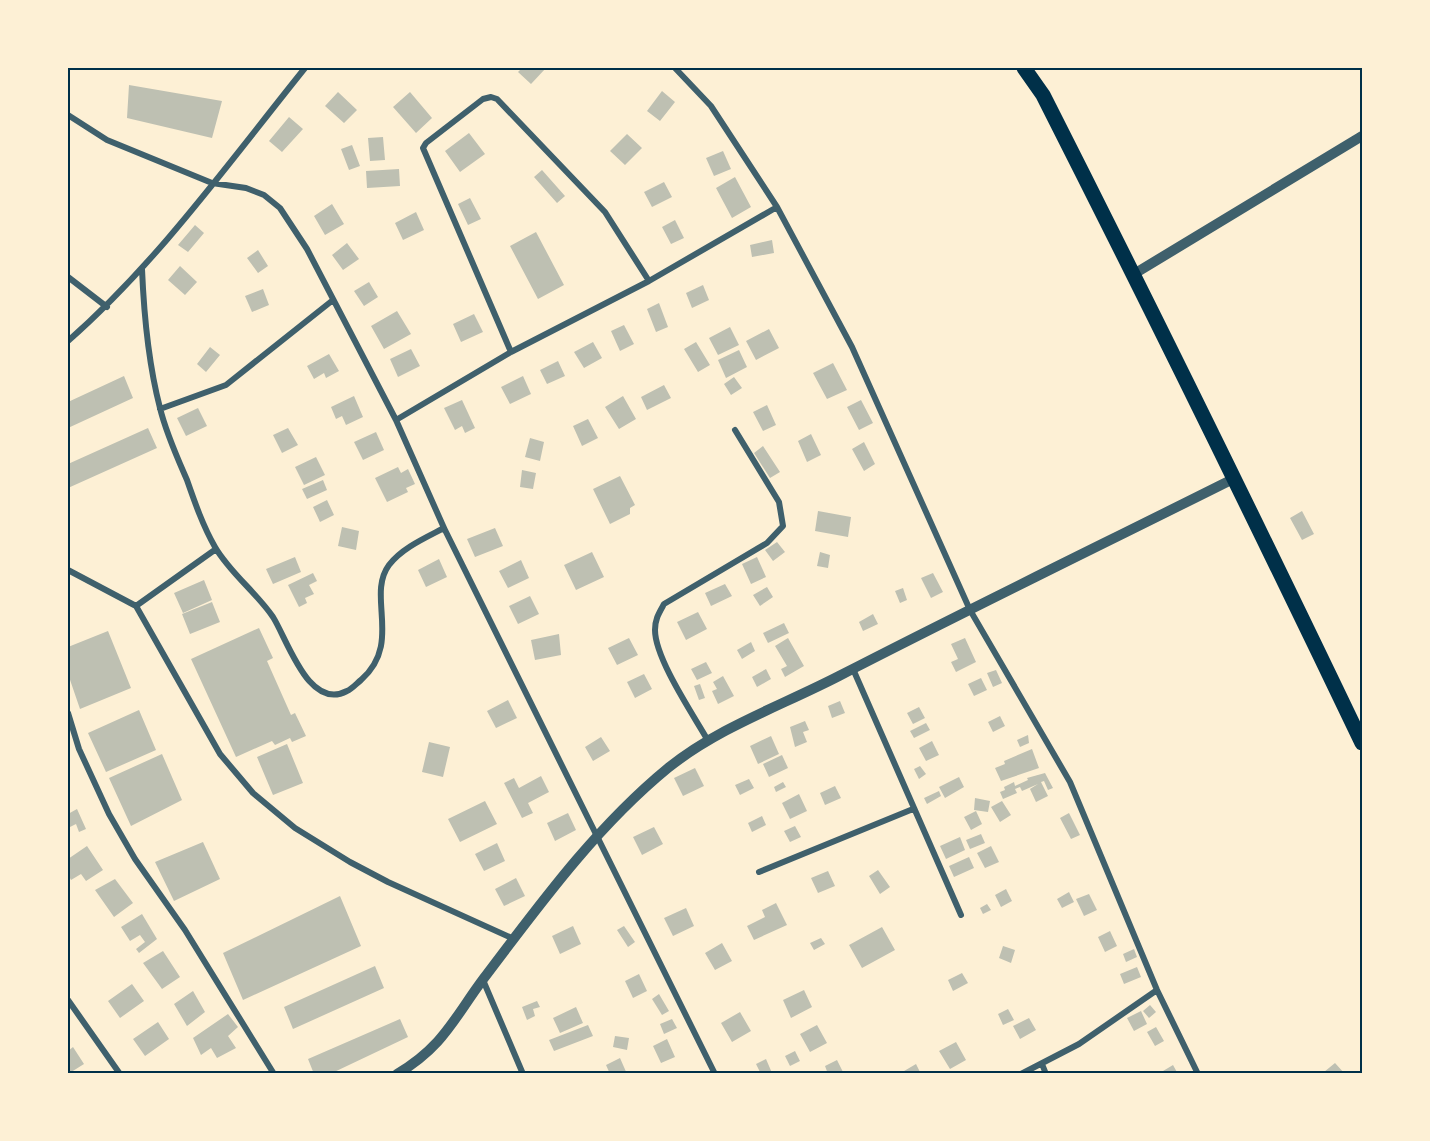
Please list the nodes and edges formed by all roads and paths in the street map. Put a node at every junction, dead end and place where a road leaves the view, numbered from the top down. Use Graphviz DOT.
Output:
graph roads {
  1 [pos="305,68"];
  2 [pos="675,68"];
  3 [pos="1024,68"];
  4 [pos="68,116"];
  5 [pos="1362,136"];
  6 [pos="212,183"];
  7 [pos="777,207"];
  8 [pos="142,269"];
  9 [pos="1134,274"];
  10 [pos="68,277"];
  11 [pos="649,281"];
  12 [pos="333,300"];
  13 [pos="107,307"];
  14 [pos="68,342"];
  15 [pos="511,352"];
  16 [pos="160,409"];
  17 [pos="396,420"];
  18 [pos="735,430"];
  19 [pos="1235,478"];
  20 [pos="444,528"];
  21 [pos="216,549"];
  22 [pos="68,570"];
  23 [pos="136,606"];
  24 [pos="970,610"];
  25 [pos="853,669"];
  26 [pos="68,713"];
  27 [pos="706,739"];
  28 [pos="1362,743"];
  29 [pos="913,809"];
  30 [pos="597,838"];
  31 [pos="759,872"];
  32 [pos="961,915"];
  33 [pos="514,940"];
  34 [pos="482,980"];
  35 [pos="1157,990"];
  36 [pos="68,1000"];
  37 [pos="1042,1064"];
  38 [pos="120,1074"];
  39 [pos="274,1074"];
  40 [pos="397,1074"];
  41 [pos="523,1074"];
  42 [pos="715,1074"];
  43 [pos="1021,1074"];
  44 [pos="1046,1074"];
  45 [pos="1198,1074"];
  1 -- 6 [label="street"];
  2 -- 7 [label="street"];
  3 -- 9 [label="main road"];
  4 -- 6 [label="street"];
  5 -- 9 [label="street"];
  6 -- 8 [label="street"];
  6 -- 12 [label="street"];
  7 -- 11 [label="street"];
  7 -- 24 [label="street"];
  8 -- 13 [label="street"];
  8 -- 16 [label="street"];
  9 -- 19 [label="main road"];
  10 -- 13 [label="street"];
  11 -- 15 [label="street"];
  11 -- 15 [label="street"];
  12 -- 16 [label="street"];
  12 -- 17 [label="street"];
  13 -- 14 [label="street"];
  15 -- 17 [label="street"];
  16 -- 21 [label="street"];
  17 -- 20 [label="street"];
  18 -- 27 [label="street"];
  19 -- 24 [label="street"];
  19 -- 28 [label="main road"];
  20 -- 21 [label="street"];
  20 -- 30 [label="street"];
  21 -- 23 [label="street"];
  22 -- 23 [label="street"];
  23 -- 33 [label="street"];
  24 -- 25 [label="street"];
  24 -- 35 [label="street"];
  25 -- 27 [label="street"];
  25 -- 29 [label="street"];
  26 -- 39 [label="street"];
  27 -- 30 [label="street"];
  29 -- 31 [label="street"];
  29 -- 32 [label="street"];
  30 -- 33 [label="street"];
  30 -- 42 [label="street"];
  33 -- 34 [label="street"];
  34 -- 40 [label="street"];
  34 -- 41 [label="street"];
  35 -- 37 [label="street"];
  35 -- 45 [label="street"];
  36 -- 38 [label="street"];
  37 -- 43 [label="street"];
  37 -- 44 [label="street"];
}
